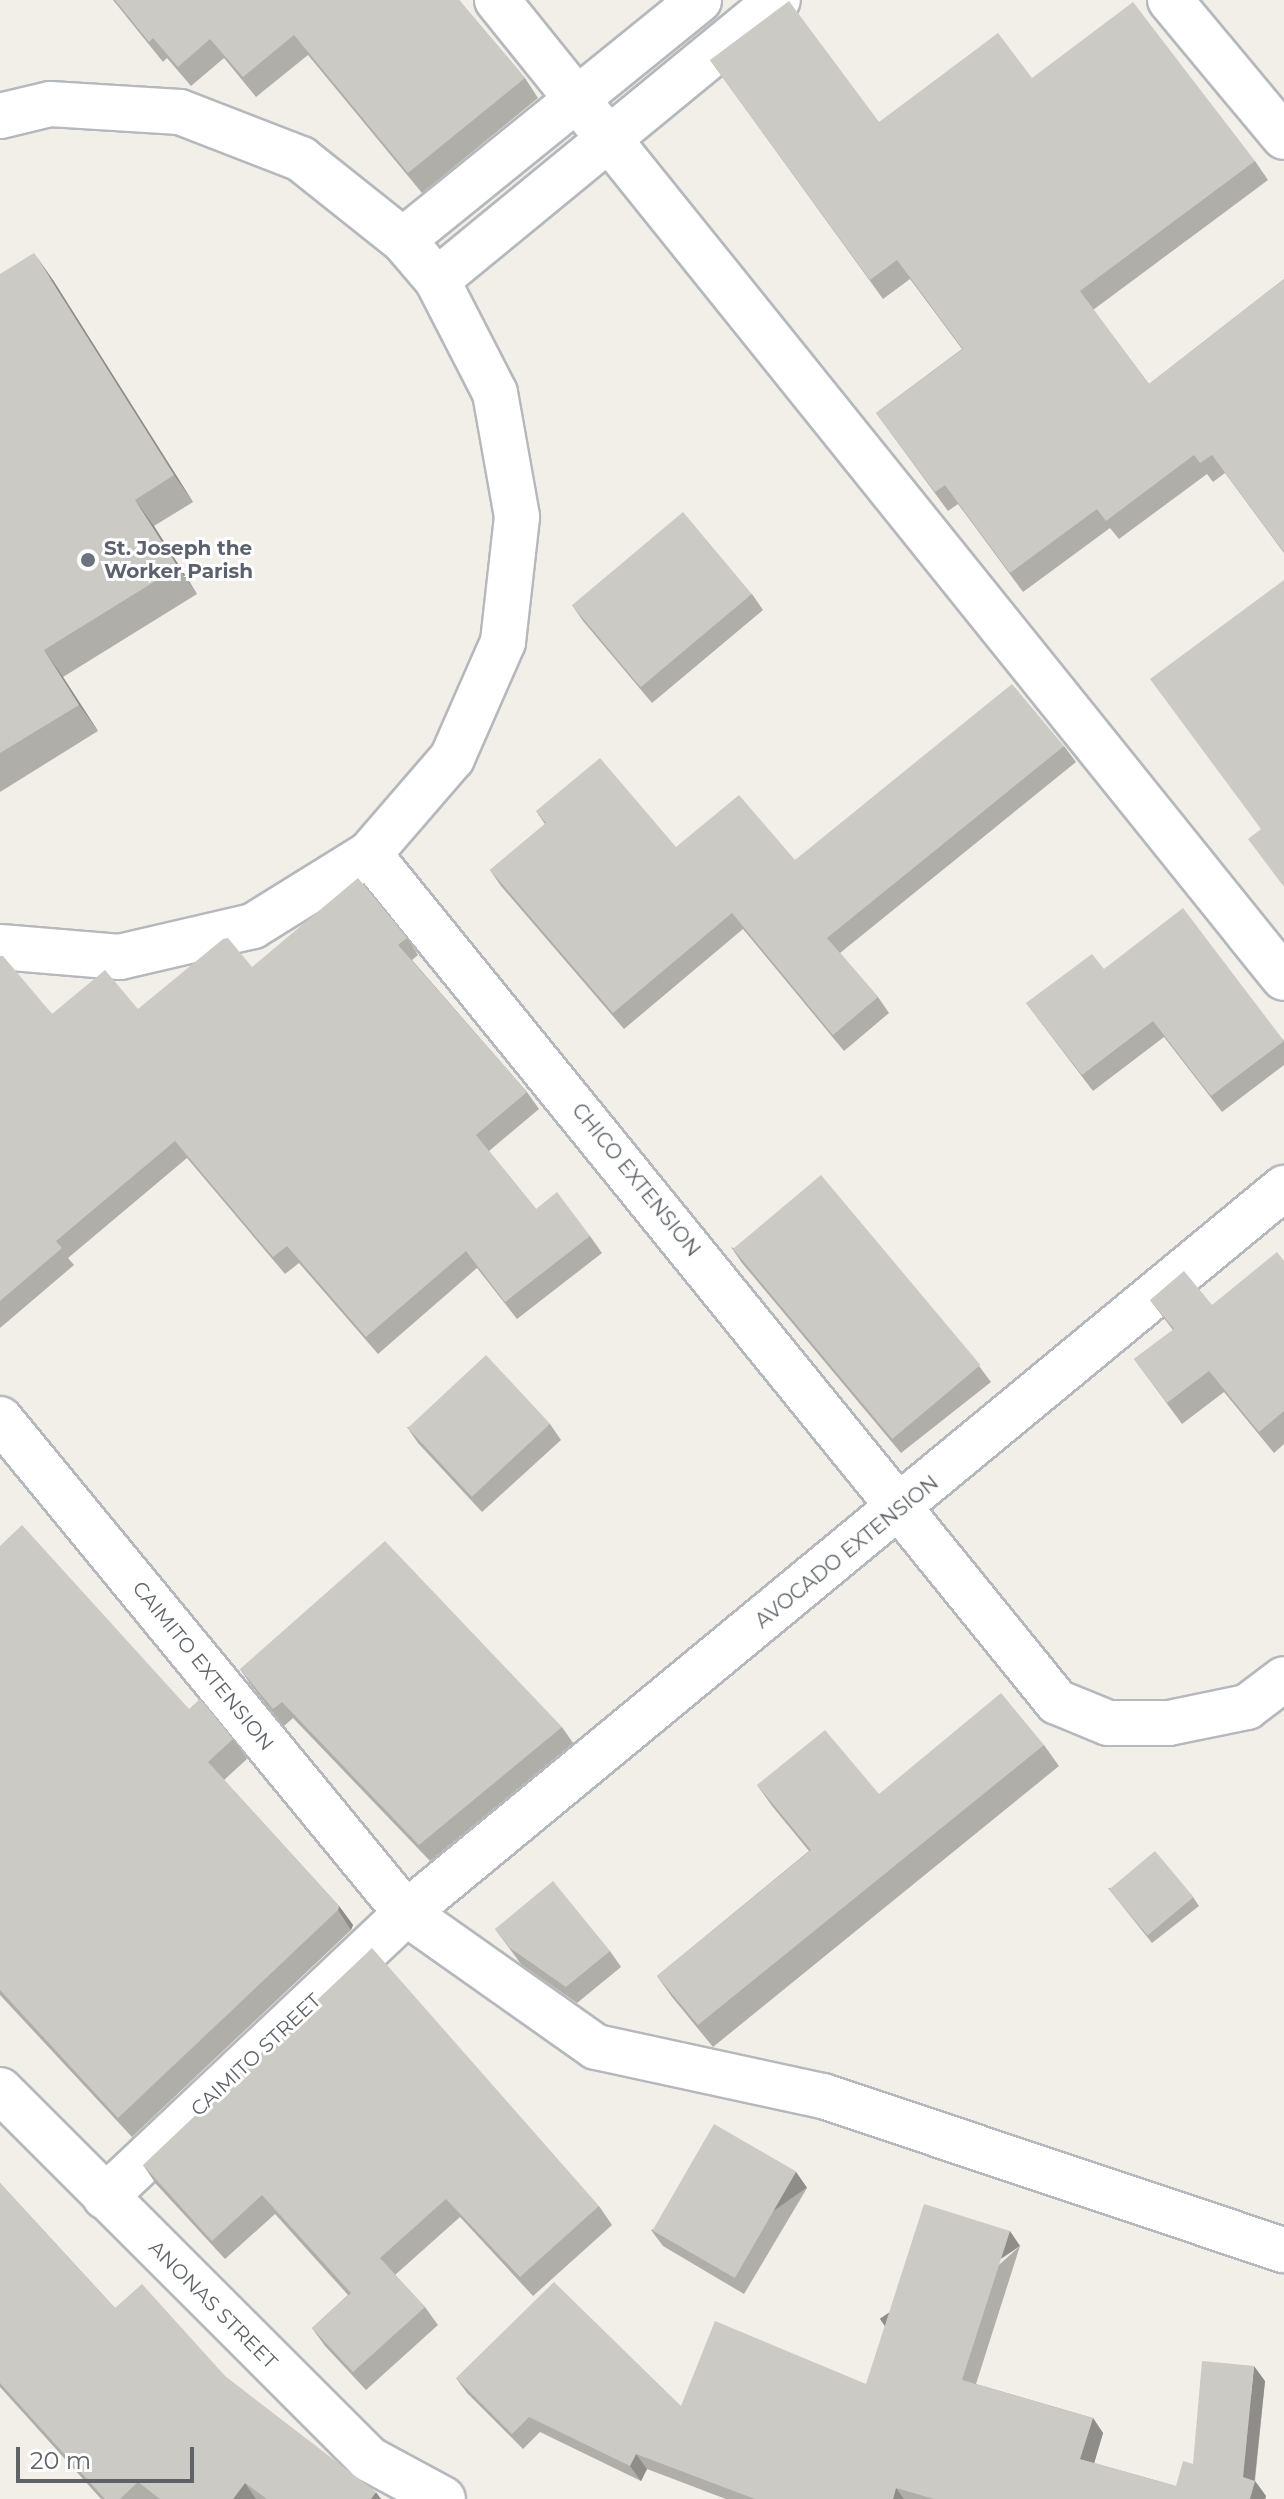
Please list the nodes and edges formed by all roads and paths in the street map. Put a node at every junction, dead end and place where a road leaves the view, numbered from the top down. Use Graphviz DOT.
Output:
graph roads {
  1 [pos="497,0"];
  2 [pos="699,0"];
  3 [pos="778,0"];
  4 [pos="1170,0"];
  5 [pos="580,101"];
  6 [pos="0,116"];
  7 [pos="609,135"];
  8 [pos="1284,137"];
  9 [pos="403,240"];
  10 [pos="437,280"];
  11 [pos="369,854"];
  12 [pos="0,947"];
  13 [pos="1284,978"];
  14 [pos="1284,1188"];
  15 [pos="0,1419"];
  16 [pos="903,1507"];
  17 [pos="1284,1679"];
  18 [pos="406,1913"];
  19 [pos="0,2090"];
  20 [pos="105,2197"];
  21 [pos="1284,2250"];
  22 [pos="443,2499"];
  1 -- 5 [label="street"];
  2 -- 5 [label="street"];
  3 -- 7 [label="street"];
  4 -- 8 [label="street"];
  5 -- 7 [label="street"];
  5 -- 9 [label="street"];
  6 -- 9 [label="street"];
  7 -- 10 [label="street"];
  7 -- 13 [label="street"];
  9 -- 10 [label="street"];
  10 -- 11 [label="street"];
  11 -- 12 [label="street"];
  11 -- 16 [label="street, CHICO EXTENSION"];
  14 -- 16 [label="street, AVOCADO EXTENSION"];
  15 -- 18 [label="street, CAIMITO EXTENSION"];
  16 -- 17 [label="street, CHICO EXTENSION"];
  16 -- 18 [label="street, AVOCADO EXTENSION"];
  18 -- 20 [label="street, CAIMITO STREET"];
  18 -- 21 [label="street, CAIMITO EXTENSION"];
  19 -- 20 [label="street, ANONAS STREET"];
  20 -- 22 [label="street, ANONAS STREET"];
}
